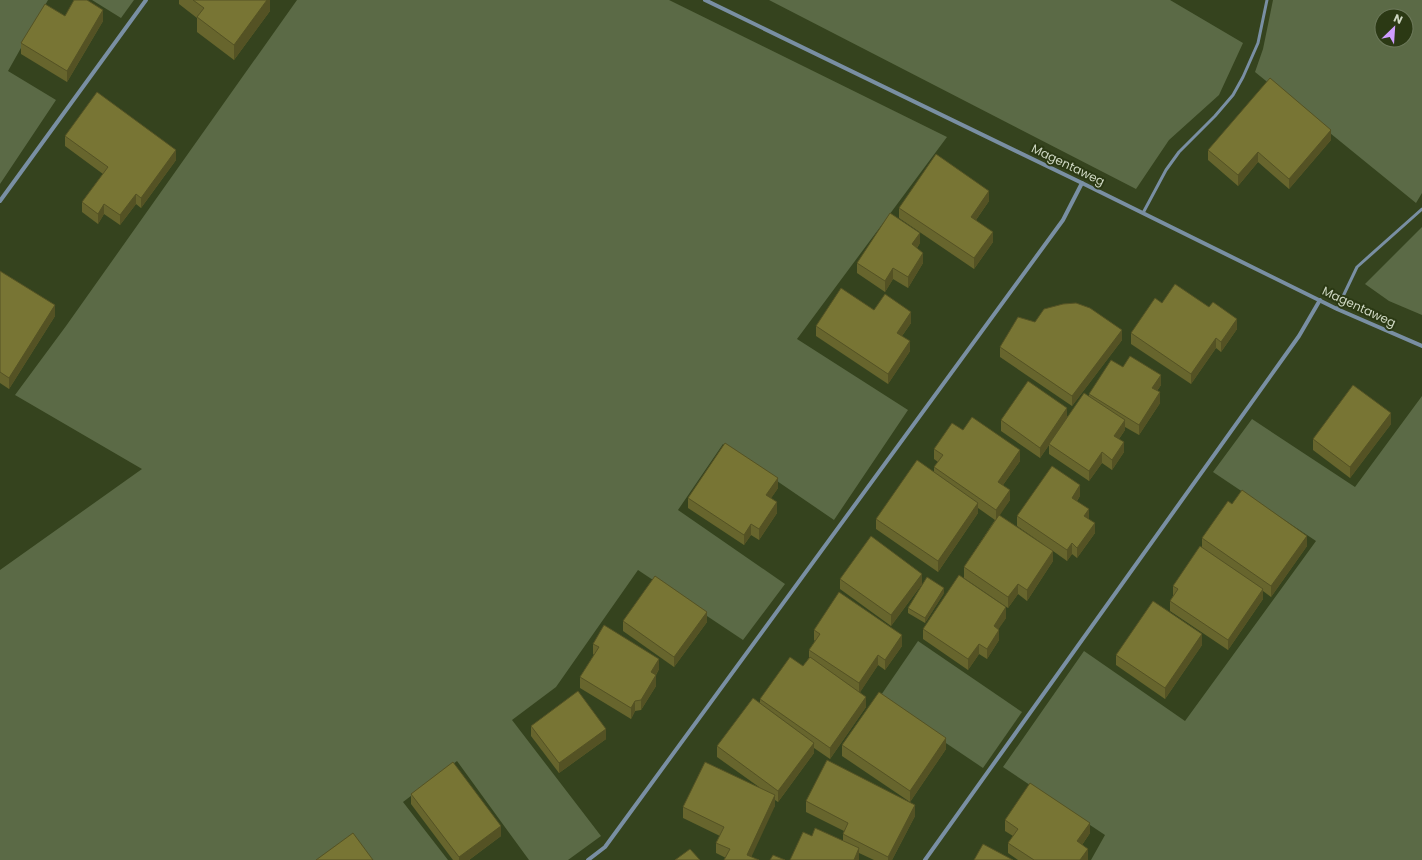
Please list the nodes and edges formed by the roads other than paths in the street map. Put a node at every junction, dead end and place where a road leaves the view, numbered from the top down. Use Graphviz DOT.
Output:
graph roads {
  1 [pos="146,0"];
  2 [pos="705,0"];
  3 [pos="1267,0"];
  4 [pos="1082,183"];
  5 [pos="0,201"];
  6 [pos="1422,209"];
  7 [pos="1142,213"];
  8 [pos="1320,300"];
  9 [pos="1337,309"];
  10 [pos="1422,346"];
  11 [pos="588,860"];
  12 [pos="926,860"];
  1 -- 5 [label="street"];
  2 -- 4 [label="street, Magentaweg"];
  3 -- 7 [label="lane"];
  4 -- 7 [label="street, Magentaweg"];
  4 -- 11 [label="street"];
  6 -- 9 [label="lane"];
  7 -- 8 [label="street, Magentaweg"];
  8 -- 9 [label="street, Magentaweg"];
  8 -- 12 [label="street"];
  9 -- 10 [label="street, Magentaweg"];
}
